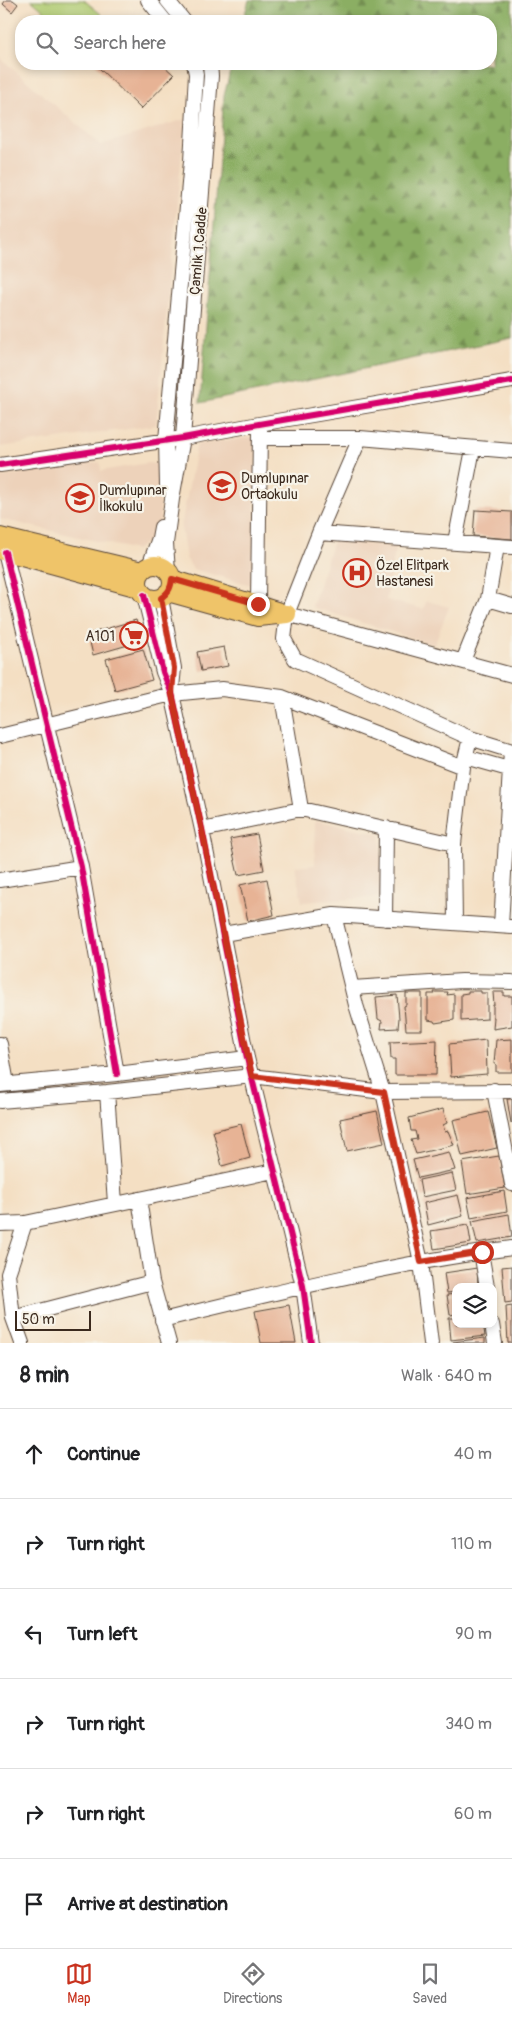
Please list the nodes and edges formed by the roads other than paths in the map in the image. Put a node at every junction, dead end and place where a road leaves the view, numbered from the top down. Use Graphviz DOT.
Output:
graph roads {
  1 [pos="148,0"];
  2 [pos="167,0"];
  3 [pos="160,15"];
  4 [pos="179,15"];
  5 [pos="195,70"];
  6 [pos="210,70"];
  7 [pos="512,381"];
  8 [pos="259,424"];
  9 [pos="183,438"];
  10 [pos="260,438"];
  11 [pos="360,438"];
  12 [pos="166,440"];
  13 [pos="473,449"];
  14 [pos="512,451"];
  15 [pos="0,465"];
  16 [pos="319,533"];
  17 [pos="455,542"];
  18 [pos="2,546"];
  19 [pos="497,546"];
  20 [pos="512,547"];
  21 [pos="155,583"];
  22 [pos="488,599"];
  23 [pos="258,604"];
  24 [pos="512,606"];
  25 [pos="288,614"];
  26 [pos="463,661"];
  27 [pos="512,675"];
  28 [pos="172,694"];
  29 [pos="282,696"];
  30 [pos="46,725"];
  31 [pos="0,736"];
  32 [pos="470,738"];
  33 [pos="511,751"];
  34 [pos="465,762"];
  35 [pos="510,770"];
  36 [pos="301,809"];
  37 [pos="386,828"];
  38 [pos="202,830"];
  39 [pos="454,844"];
  40 [pos="81,867"];
  41 [pos="0,880"];
  42 [pos="334,916"];
  43 [pos="385,919"];
  44 [pos="455,923"];
  45 [pos="506,927"];
  46 [pos="223,934"];
  47 [pos="512,982"];
  48 [pos="352,988"];
  49 [pos="0,1044"];
  50 [pos="247,1058"];
  51 [pos="117,1074"];
  52 [pos="252,1076"];
  53 [pos="4,1084"];
  54 [pos="494,1090"];
  55 [pos="512,1091"];
  56 [pos="107,1092"];
  57 [pos="384,1092"];
  58 [pos="0,1101"];
  59 [pos="274,1171"];
  60 [pos="512,1184"];
  61 [pos="140,1199"];
  62 [pos="115,1203"];
  63 [pos="25,1223"];
  64 [pos="0,1224"];
  65 [pos="512,1248"];
  66 [pos="482,1252"];
  67 [pos="421,1262"];
  68 [pos="152,1282"];
  69 [pos="486,1283"];
  70 [pos="303,1286"];
  71 [pos="13,1318"];
  72 [pos="162,1320"];
  73 [pos="493,1328"];
  74 [pos="22,1343"];
  75 [pos="168,1343"];
  76 [pos="311,1343"];
  77 [pos="431,1343"];
  78 [pos="495,1343"];
  1 -- 3 [label="street"];
  2 -- 4 [label="street"];
  5 -- 12 [label="street"];
  6 -- 9 [label="street, Çamlık 1.Cadde"];
  7 -- 8 [label="street"];
  8 -- 9 [label="street"];
  8 -- 10 [label="street"];
  9 -- 12 [label="street"];
  9 -- 21 [label="street, Çamlık 1.Cadde"];
  10 -- 11 [label="street"];
  10 -- 23 [label="street"];
  11 -- 13 [label="street"];
  11 -- 16 [label="street"];
  12 -- 15 [label="street"];
  12 -- 21 [label="street"];
  13 -- 14 [label="street"];
  13 -- 17 [label="street"];
  16 -- 17 [label="street"];
  16 -- 25 [label="street"];
  17 -- 19 [label="street"];
  18 -- 21 [label="main road"];
  18 -- 30 [label="street"];
  19 -- 20 [label="street"];
  19 -- 22 [label="street"];
  21 -- 23 [label="main road"];
  21 -- 25 [label="main road"];
  21 -- 28 [label="street, Çamlık 1.Cadde"];
  22 -- 24 [label="street"];
  22 -- 26 [label="street"];
  23 -- 25 [label="main road"];
  25 -- 26 [label="street"];
  25 -- 32 [label="street"];
  26 -- 27 [label="street"];
  28 -- 29 [label="street"];
  28 -- 30 [label="street"];
  28 -- 38 [label="street, Çamlık 1.Cadde"];
  29 -- 34 [label="street"];
  29 -- 36 [label="street"];
  30 -- 31 [label="street"];
  30 -- 40 [label="street"];
  32 -- 33 [label="street"];
  32 -- 34 [label="street"];
  33 -- 35 [label="street"];
  34 -- 35 [label="street"];
  34 -- 39 [label="street"];
  35 -- 45 [label="street"];
  36 -- 37 [label="street"];
  36 -- 38 [label="street"];
  37 -- 39 [label="street"];
  37 -- 43 [label="street"];
  38 -- 46 [label="street, Çamlık 1.Cadde"];
  39 -- 44 [label="street"];
  40 -- 41 [label="street"];
  40 -- 51 [label="street"];
  42 -- 43 [label="street"];
  42 -- 46 [label="street"];
  42 -- 48 [label="street"];
  43 -- 44 [label="street"];
  44 -- 45 [label="street"];
  46 -- 50 [label="street, Çamlık 1.Cadde"];
  47 -- 48 [label="street"];
  48 -- 57 [label="street"];
  49 -- 53 [label="street"];
  50 -- 51 [label="street"];
  50 -- 52 [label="street, Çamlık 1.Cadde"];
  51 -- 53 [label="street"];
  52 -- 56 [label="street"];
  52 -- 57 [label="street"];
  52 -- 59 [label="street, Çamlık 1.Cadde"];
  54 -- 55 [label="street"];
  54 -- 57 [label="street"];
  54 -- 60 [label="street"];
  56 -- 58 [label="street"];
  56 -- 62 [label="street"];
  57 -- 67 [label="street"];
  59 -- 61 [label="street"];
  59 -- 70 [label="street, Çamlık 1.Cadde"];
  61 -- 62 [label="street"];
  61 -- 68 [label="street"];
  62 -- 63 [label="street"];
  63 -- 64 [label="street"];
  63 -- 71 [label="street"];
  65 -- 66 [label="street"];
  66 -- 67 [label="street"];
  66 -- 69 [label="street"];
  67 -- 70 [label="street"];
  67 -- 77 [label="street"];
  68 -- 71 [label="street"];
  68 -- 72 [label="street"];
  70 -- 72 [label="street"];
  70 -- 76 [label="street, Çamlık 1.Cadde"];
  71 -- 74 [label="street"];
  72 -- 75 [label="street"];
  73 -- 78 [label="street"];
}
